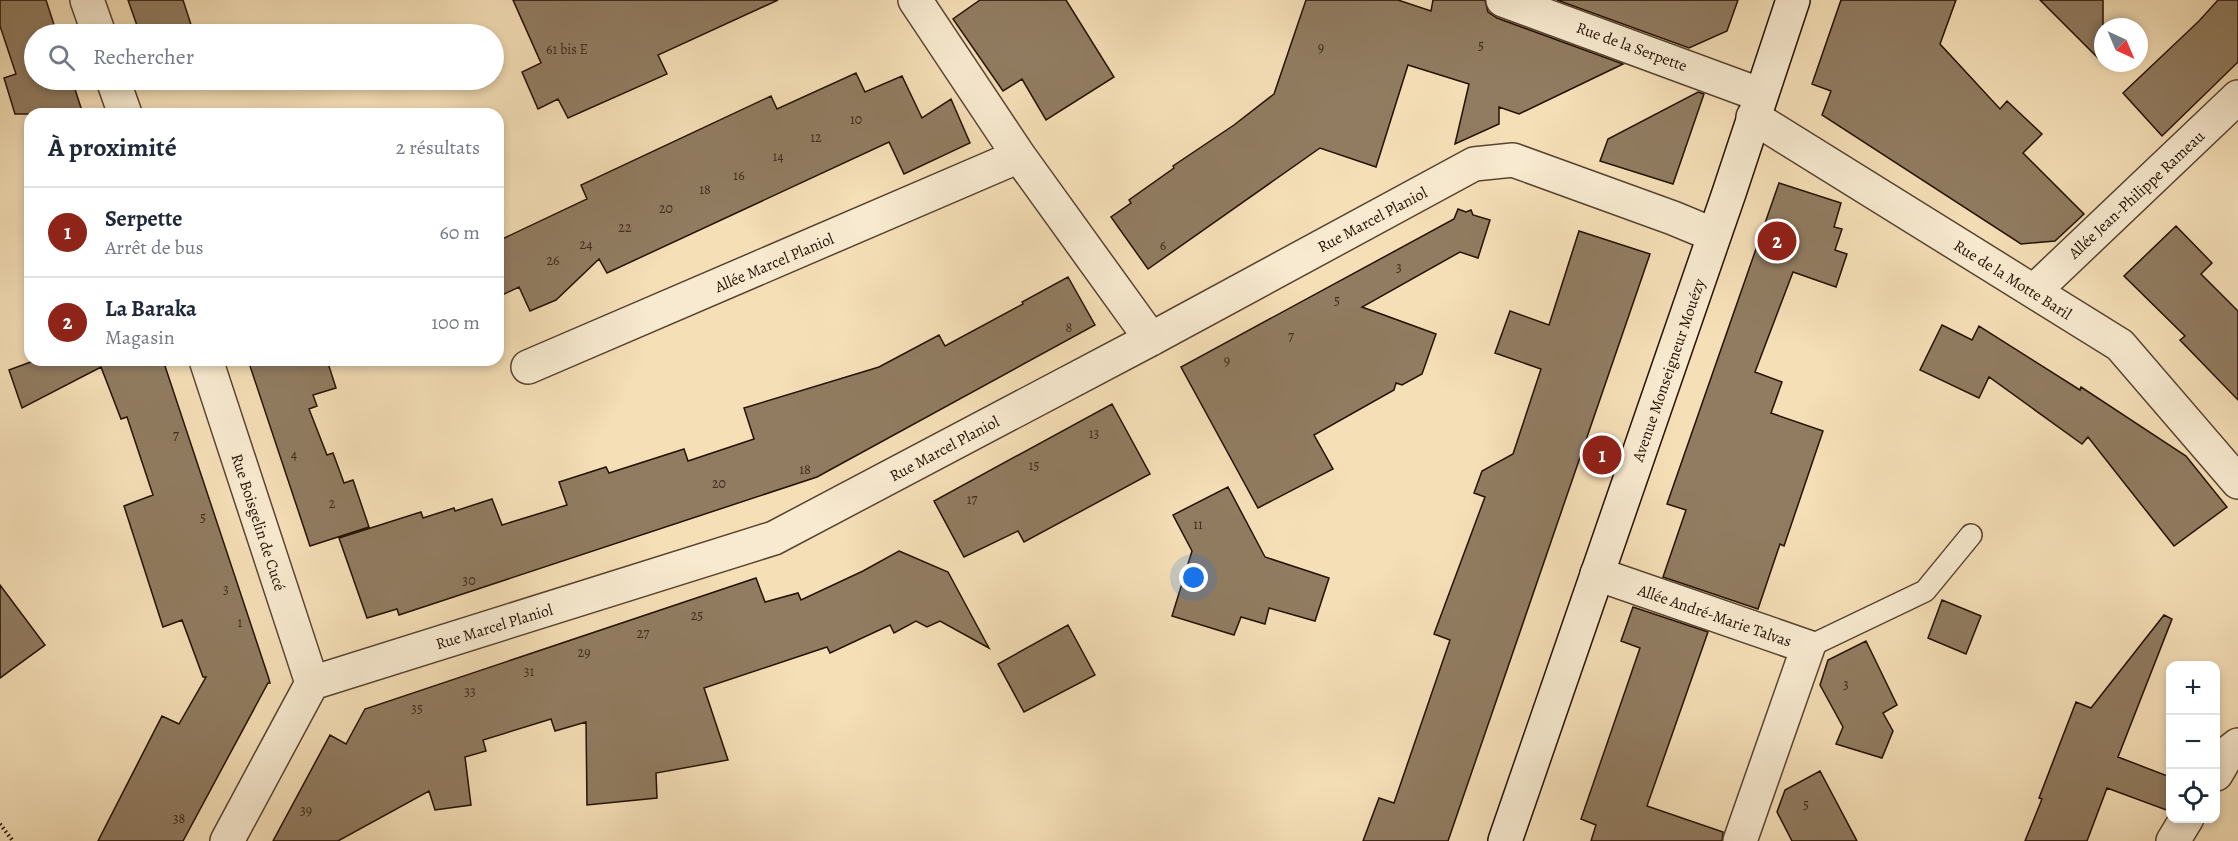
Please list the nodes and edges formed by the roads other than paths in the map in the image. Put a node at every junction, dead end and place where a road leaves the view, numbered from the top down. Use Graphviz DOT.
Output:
graph roads {
  1 [pos="87,0"];
  2 [pos="915,0"];
  3 [pos="1503,0"];
  4 [pos="1793,0"];
  5 [pos="95,24"];
  6 [pos="117,90"];
  7 [pos="2238,98"];
  8 [pos="1757,106"];
  9 [pos="123,108"];
  10 [pos="1019,156"];
  11 [pos="1714,235"];
  12 [pos="2034,291"];
  13 [pos="1151,339"];
  14 [pos="208,366"];
  15 [pos="528,367"];
  16 [pos="2238,482"];
  17 [pos="1971,535"];
  18 [pos="1597,574"];
  19 [pos="1808,647"];
  20 [pos="312,683"];
  21 [pos="2238,745"];
  22 [pos="2219,769"];
  23 [pos="2184,823"];
  24 [pos="227,841"];
  25 [pos="1505,841"];
  26 [pos="1740,841"];
  27 [pos="2173,841"];
  1 -- 5 [label="street"];
  2 -- 10 [label="street"];
  3 -- 8 [label="street, Rue de la Serpette"];
  4 -- 8 [label="street, Avenue Monseigneur Mouézy"];
  6 -- 9 [label="street"];
  7 -- 12 [label="street, Allée Jean-Philippe Rameau"];
  8 -- 11 [label="street, Avenue Monseigneur Mouézy"];
  8 -- 12 [label="street, Rue de la Motte Baril"];
  10 -- 13 [label="street"];
  10 -- 15 [label="street, Allée Marcel Planiol"];
  11 -- 13 [label="street, Rue Marcel Planiol"];
  11 -- 18 [label="street, Avenue Monseigneur Mouézy"];
  12 -- 16 [label="street, Rue de la Motte Baril"];
  13 -- 20 [label="street, Rue Marcel Planiol"];
  14 -- 20 [label="street, Rue Boisgelin de Cucé"];
  17 -- 19 [label="lane"];
  18 -- 19 [label="street, Allée André-Marie Talvas"];
  18 -- 25 [label="street, Avenue Monseigneur Mouézy"];
  19 -- 26 [label="street, Allée André-Marie Talvas"];
  20 -- 24 [label="street"];
  21 -- 22 [label="street"];
  23 -- 27 [label="street"];
}
